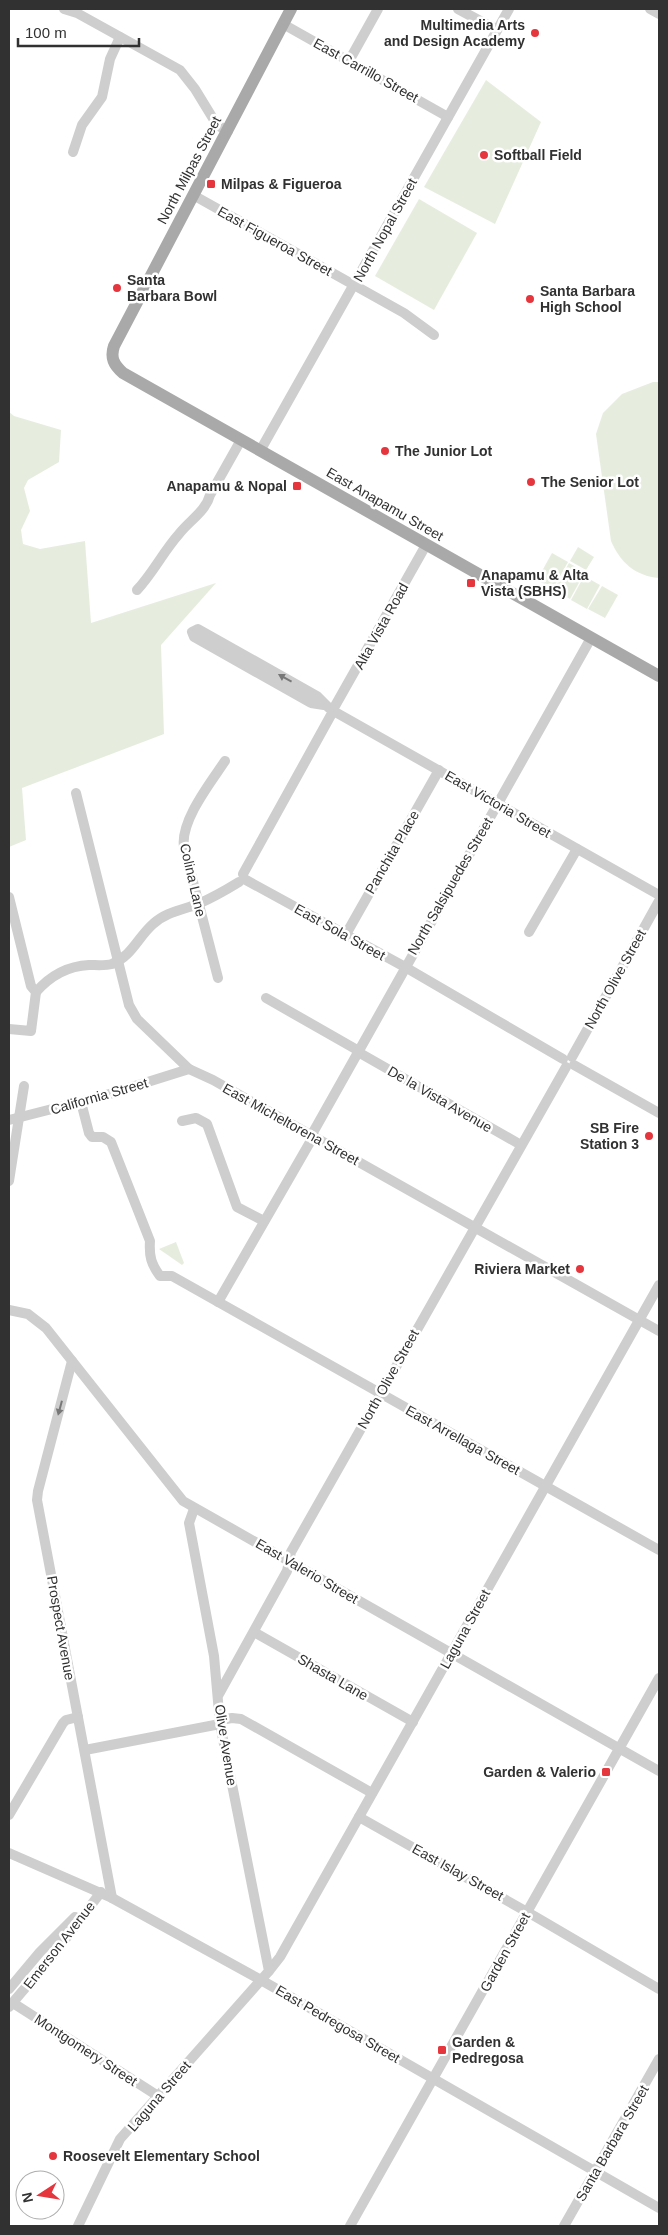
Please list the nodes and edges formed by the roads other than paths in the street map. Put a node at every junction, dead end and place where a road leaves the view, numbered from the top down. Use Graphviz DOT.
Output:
graph roads {
  1 [pos="64,9"];
  2 [pos="291,9"];
  3 [pos="378,9"];
  4 [pos="458,9"];
  5 [pos="509,9"];
  6 [pos="650,9"];
  7 [pos="659,14"];
  8 [pos="283,24"];
  9 [pos="497,30"];
  10 [pos="120,37"];
  11 [pos="349,61"];
  12 [pos="448,117"];
  13 [pos="228,131"];
  14 [pos="73,152"];
  15 [pos="193,195"];
  16 [pos="354,285"];
  17 [pos="434,335"];
  18 [pos="114,346"];
  19 [pos="241,440"];
  20 [pos="260,451"];
  21 [pos="426,545"];
  22 [pos="137,590"];
  23 [pos="591,638"];
  24 [pos="659,676"];
  25 [pos="331,710"];
  26 [pos="225,761"];
  27 [pos="439,770"];
  28 [pos="76,793"];
  29 [pos="498,803"];
  30 [pos="577,848"];
  31 [pos="243,879"];
  32 [pos="659,895"];
  33 [pos="9,896"];
  34 [pos="659,901"];
  35 [pos="198,904"];
  36 [pos="529,932"];
  37 [pos="345,936"];
  38 [pos="118,961"];
  39 [pos="405,967"];
  40 [pos="218,978"];
  41 [pos="36,992"];
  42 [pos="266,998"];
  43 [pos="9,1029"];
  44 [pos="359,1052"];
  45 [pos="569,1062"];
  46 [pos="190,1069"];
  47 [pos="24,1086"];
  48 [pos="81,1102"];
  49 [pos="659,1113"];
  50 [pos="20,1116"];
  51 [pos="9,1120"];
  52 [pos="182,1120"];
  53 [pos="312,1136"];
  54 [pos="521,1145"];
  55 [pos="9,1181"];
  56 [pos="264,1221"];
  57 [pos="474,1227"];
  58 [pos="659,1285"];
  59 [pos="218,1302"];
  60 [pos="9,1310"];
  61 [pos="639,1320"];
  62 [pos="659,1331"];
  63 [pos="72,1361"];
  64 [pos="380,1394"];
  65 [pos="546,1486"];
  66 [pos="194,1509"];
  67 [pos="659,1550"];
  68 [pos="289,1561"];
  69 [pos="254,1632"];
  70 [pos="452,1652"];
  71 [pos="659,1678"];
  72 [pos="219,1694"];
  73 [pos="78,1717"];
  74 [pos="220,1722"];
  75 [pos="413,1722"];
  76 [pos="620,1749"];
  77 [pos="85,1750"];
  78 [pos="659,1770"];
  79 [pos="372,1793"];
  80 [pos="9,1815"];
  81 [pos="359,1817"];
  82 [pos="9,1853"];
  83 [pos="101,1892"];
  84 [pos="112,1898"];
  85 [pos="527,1912"];
  86 [pos="268,1971"];
  87 [pos="261,1980"];
  88 [pos="9,1989"];
  89 [pos="659,1989"];
  90 [pos="11,2006"];
  91 [pos="659,2059"];
  92 [pos="434,2079"];
  93 [pos="158,2096"];
  94 [pos="596,2172"];
  95 [pos="659,2208"];
  96 [pos="78,2226"];
  97 [pos="350,2226"];
  98 [pos="564,2226"];
  1 -- 10 [label="street"];
  2 -- 8 [label="main road, North Milpas Street"];
  3 -- 11 [label="street"];
  4 -- 9 [label="street"];
  5 -- 9 [label="street, North Nopal Street"];
  6 -- 7 [label="street"];
  8 -- 11 [label="street, East Carrillo Street"];
  8 -- 13 [label="main road, North Milpas Street"];
  9 -- 12 [label="street, North Nopal Street"];
  10 -- 13 [label="street"];
  10 -- 14 [label="street"];
  11 -- 12 [label="street, East Carrillo Street"];
  12 -- 16 [label="street, North Nopal Street"];
  13 -- 15 [label="main road, North Milpas Street"];
  15 -- 16 [label="street, East Figueroa Street"];
  15 -- 18 [label="main road, North Milpas Street"];
  16 -- 17 [label="street, East Figueroa Street"];
  16 -- 20 [label="street, North Nopal Street"];
  18 -- 19 [label="main road, East Anapamu Street"];
  19 -- 20 [label="main road, East Anapamu Street"];
  19 -- 22 [label="street"];
  20 -- 21 [label="main road, East Anapamu Street"];
  21 -- 23 [label="main road, East Anapamu Street"];
  21 -- 25 [label="street, Alta Vista Road"];
  23 -- 24 [label="main road, East Anapamu Street"];
  23 -- 29 [label="street, North Salsipuedes Street"];
  25 -- 25 [label="street, East Victoria Street, one-way"];
  25 -- 27 [label="street, East Victoria Street"];
  25 -- 31 [label="street, Alta Vista Road"];
  26 -- 35 [label="street, Colina Lane"];
  27 -- 29 [label="street, East Victoria Street"];
  27 -- 37 [label="street, Panchita Place"];
  28 -- 38 [label="street, East Micheltorena Street"];
  29 -- 30 [label="street, East Victoria Street"];
  29 -- 39 [label="street, North Salsipuedes Street"];
  30 -- 32 [label="street, East Victoria Street"];
  30 -- 36 [label="street"];
  31 -- 35 [label="street"];
  31 -- 37 [label="street, East Sola Street"];
  33 -- 41 [label="street"];
  34 -- 45 [label="street, North Olive Street"];
  35 -- 38 [label="street"];
  35 -- 40 [label="street, Colina Lane"];
  37 -- 39 [label="street, East Sola Street"];
  38 -- 41 [label="street"];
  38 -- 46 [label="street, East Micheltorena Street"];
  39 -- 44 [label="street, North Salsipuedes Street"];
  39 -- 45 [label="street, East Sola Street"];
  41 -- 43 [label="street"];
  42 -- 44 [label="street, De la Vista Avenue"];
  44 -- 53 [label="street, North Salsipuedes Street"];
  44 -- 54 [label="street, De la Vista Avenue"];
  45 -- 49 [label="street, East Sola Street"];
  45 -- 54 [label="street, North Olive Street"];
  46 -- 48 [label="street, California Street"];
  46 -- 53 [label="street, East Micheltorena Street"];
  47 -- 50 [label="street"];
  48 -- 50 [label="street, California Street"];
  48 -- 59 [label="street, East Arrellaga Street"];
  50 -- 51 [label="street, California Street"];
  50 -- 55 [label="street"];
  52 -- 56 [label="street"];
  53 -- 56 [label="street, North Salsipuedes Street"];
  53 -- 57 [label="street, East Micheltorena Street"];
  54 -- 57 [label="street, North Olive Street"];
  56 -- 59 [label="street, North Salsipuedes Street"];
  57 -- 61 [label="street, East Micheltorena Street"];
  57 -- 64 [label="street, North Olive Street"];
  58 -- 61 [label="street, Laguna Street"];
  59 -- 64 [label="street, East Arrellaga Street"];
  60 -- 63 [label="street, East Valerio Street"];
  61 -- 62 [label="street, East Micheltorena Street"];
  61 -- 65 [label="street, Laguna Street"];
  63 -- 66 [label="street, East Valerio Street"];
  63 -- 73 [label="street, Prospect Avenue, one-way"];
  64 -- 65 [label="street, East Arrellaga Street"];
  64 -- 68 [label="street, North Olive Street"];
  65 -- 67 [label="street, East Arrellaga Street"];
  65 -- 70 [label="street, Laguna Street"];
  66 -- 68 [label="street, East Valerio Street"];
  66 -- 72 [label="street, Olive Avenue"];
  68 -- 69 [label="street, North Olive Street"];
  68 -- 70 [label="street, East Valerio Street"];
  69 -- 72 [label="street, North Olive Street"];
  69 -- 75 [label="street, Shasta Lane"];
  70 -- 75 [label="street, Laguna Street"];
  70 -- 76 [label="street, East Valerio Street"];
  71 -- 76 [label="street, Garden Street"];
  72 -- 74 [label="street, Olive Avenue"];
  73 -- 77 [label="street, Prospect Avenue"];
  73 -- 80 [label="street"];
  74 -- 77 [label="street"];
  74 -- 79 [label="street"];
  74 -- 86 [label="street, Olive Avenue"];
  75 -- 79 [label="street, Laguna Street"];
  76 -- 78 [label="street, East Valerio Street"];
  76 -- 85 [label="street, Garden Street"];
  77 -- 84 [label="street, Prospect Avenue"];
  79 -- 81 [label="street, Laguna Street"];
  81 -- 85 [label="street, East Islay Street"];
  81 -- 86 [label="street, Laguna Street"];
  82 -- 83 [label="street, East Pedregosa Street"];
  83 -- 84 [label="street, East Pedregosa Street"];
  83 -- 88 [label="street, Emerson Avenue"];
  83 -- 90 [label="street, Emerson Avenue"];
  84 -- 87 [label="street, East Pedregosa Street"];
  85 -- 89 [label="street, East Islay Street"];
  85 -- 92 [label="street, Garden Street"];
  86 -- 87 [label="street"];
  87 -- 92 [label="street, East Pedregosa Street"];
  87 -- 93 [label="street, Laguna Street"];
  90 -- 93 [label="street, Montgomery Street"];
  91 -- 94 [label="street, Santa Barbara Street"];
  92 -- 94 [label="street, East Pedregosa Street"];
  92 -- 97 [label="street, Garden Street"];
  93 -- 96 [label="street, Laguna Street"];
  94 -- 95 [label="street, East Pedregosa Street"];
  94 -- 98 [label="street, Santa Barbara Street"];
}
